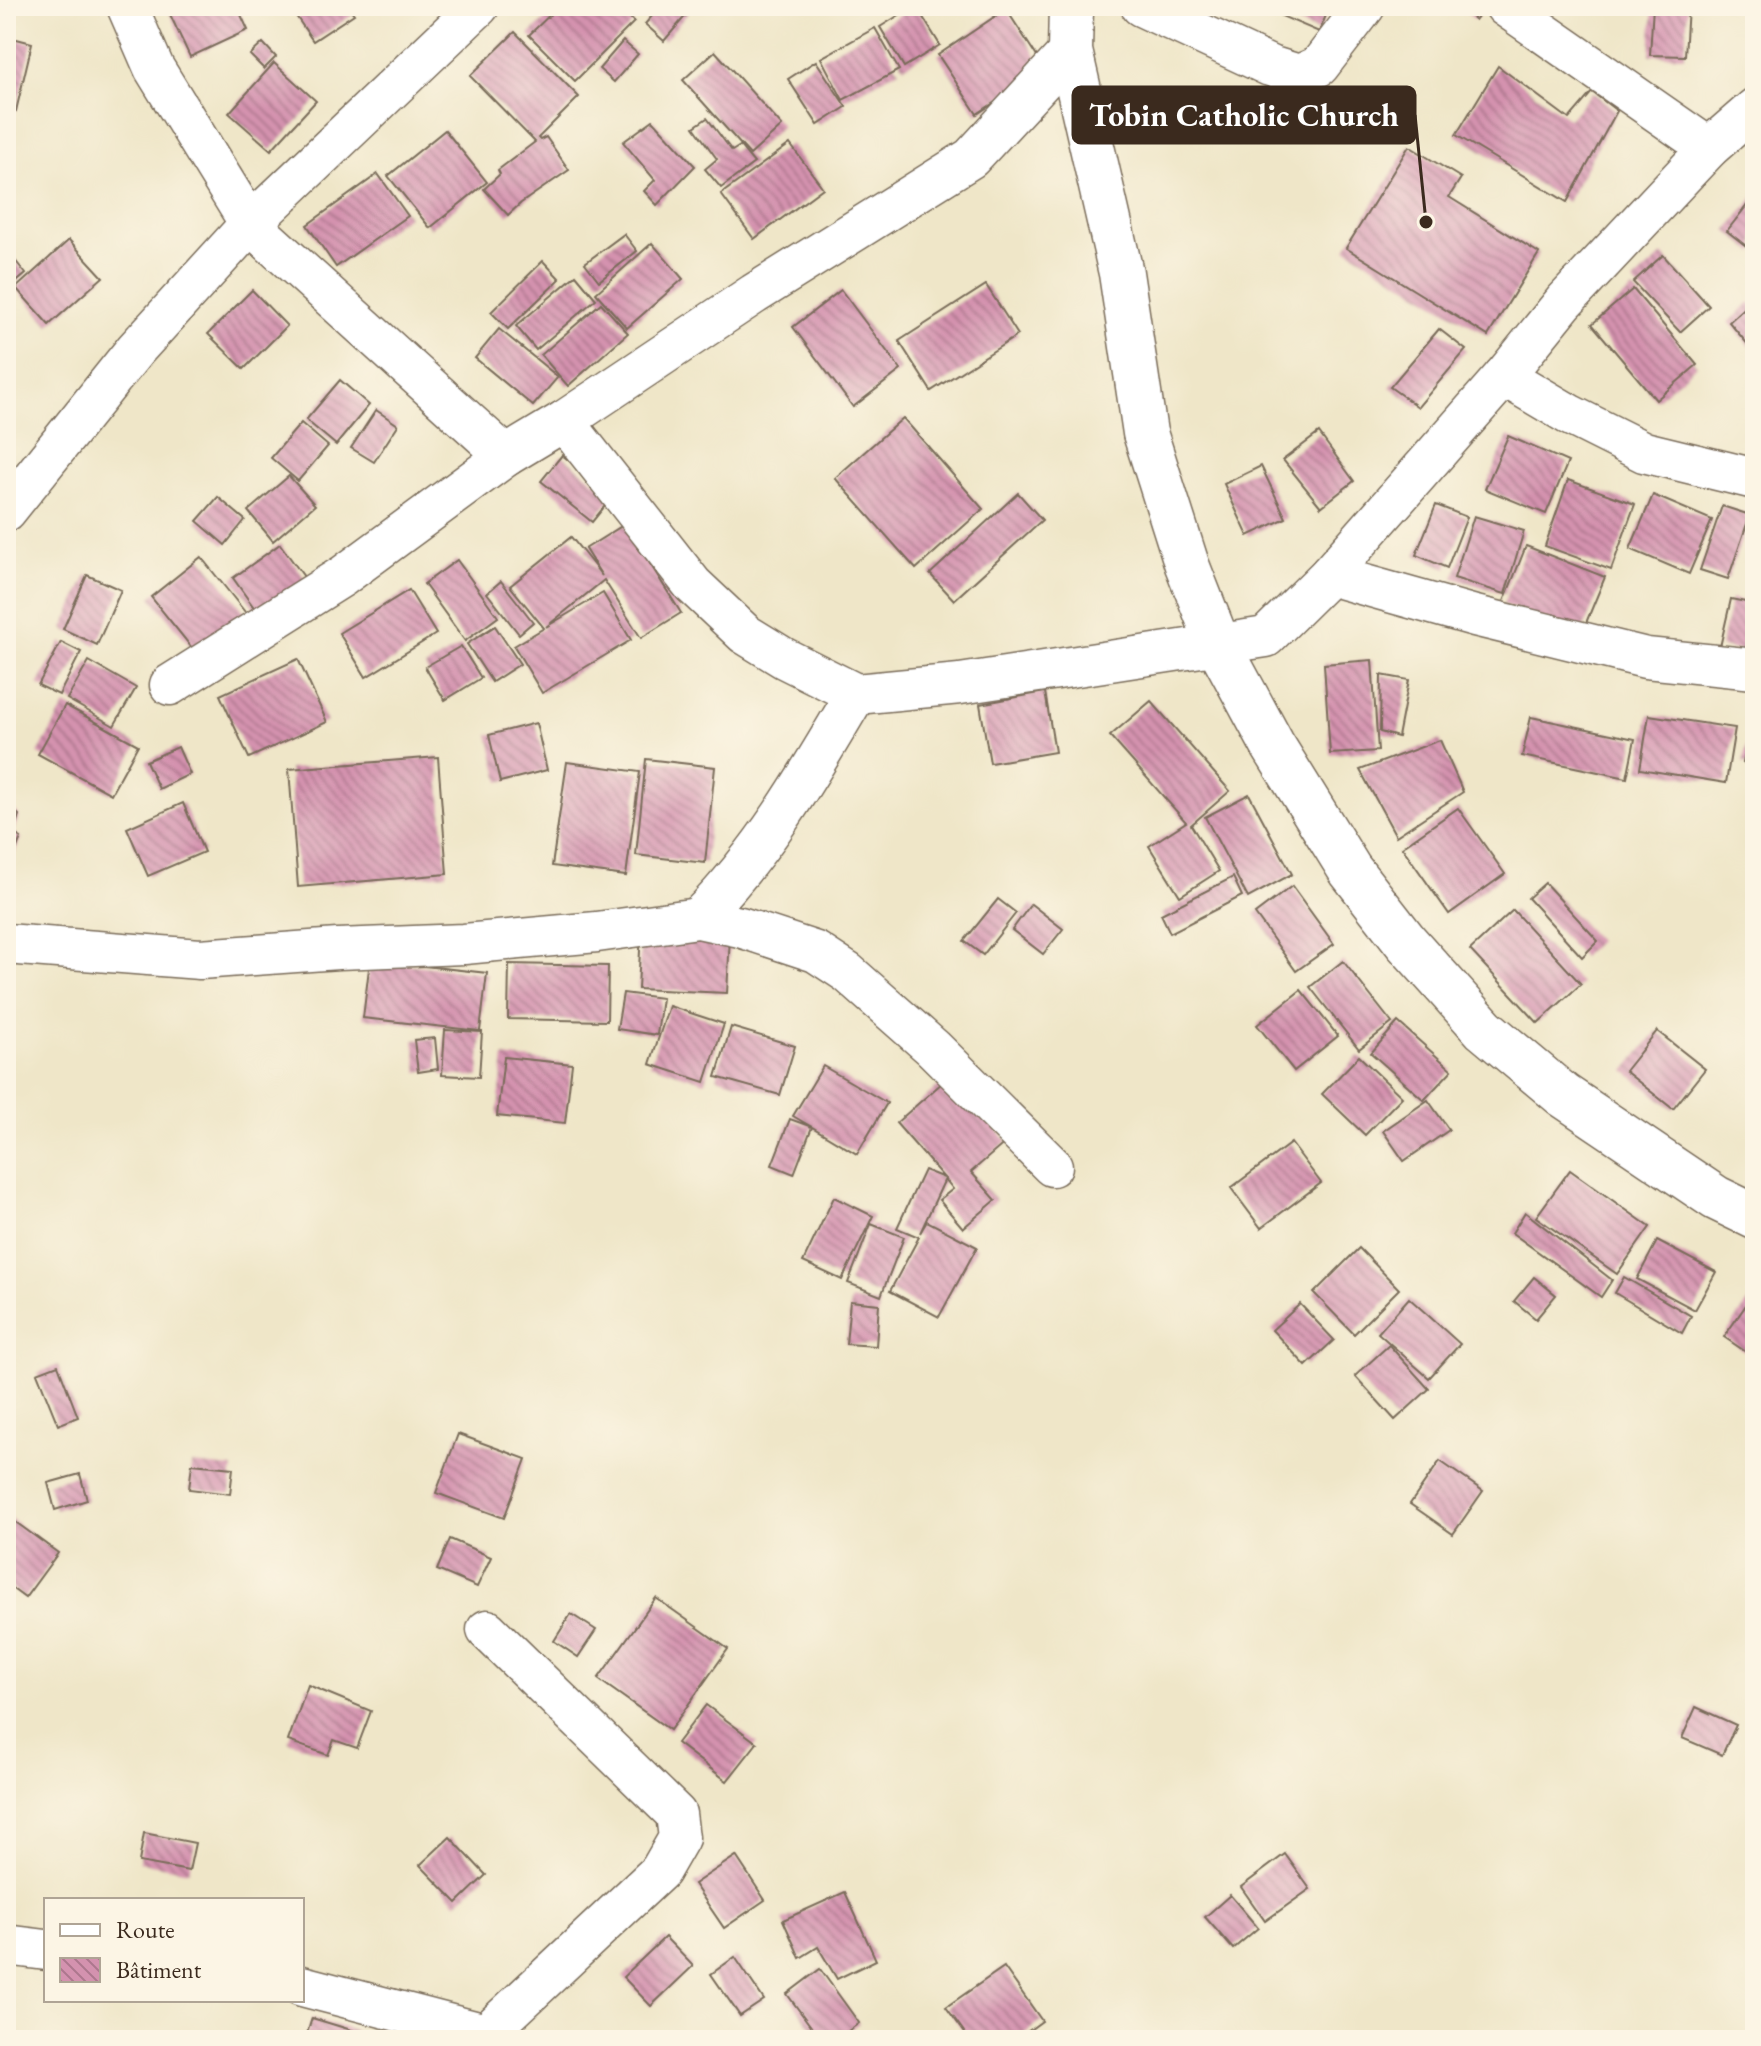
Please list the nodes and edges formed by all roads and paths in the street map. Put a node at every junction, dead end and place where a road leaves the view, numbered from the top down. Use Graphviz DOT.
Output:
graph roads {
  1 [pos="127,6"];
  2 [pos="479,6"];
  3 [pos="1071,6"];
  4 [pos="1141,6"];
  5 [pos="1365,6"];
  6 [pos="1505,6"];
  7 [pos="1070,51"];
  8 [pos="1755,108"];
  9 [pos="1709,148"];
  10 [pos="250,224"];
  11 [pos="1504,376"];
  12 [pos="564,421"];
  13 [pos="506,456"];
  14 [pos="1755,479"];
  15 [pos="6,511"];
  16 [pos="1329,575"];
  17 [pos="1218,644"];
  18 [pos="1755,669"];
  19 [pos="170,685"];
  20 [pos="856,694"];
  21 [pos="698,918"];
  22 [pos="6,944"];
  23 [pos="1052,1166"];
  24 [pos="1755,1217"];
  25 [pos="487,1630"];
  26 [pos="6,1945"];
  27 [pos="44,1950"];
  28 [pos="304,1987"];
  29 [pos="492,2037"];
  1 -- 10 [label="street"];
  2 -- 10 [label="street"];
  3 -- 7 [label="main road"];
  4 -- 5 [label="street"];
  6 -- 9 [label="street"];
  7 -- 12 [label="street"];
  7 -- 17 [label="main road"];
  8 -- 9 [label="street"];
  9 -- 11 [label="street"];
  10 -- 13 [label="street"];
  10 -- 15 [label="street"];
  11 -- 14 [label="street"];
  11 -- 16 [label="street"];
  12 -- 13 [label="street"];
  12 -- 20 [label="street"];
  13 -- 19 [label="street"];
  16 -- 17 [label="street"];
  16 -- 18 [label="street"];
  17 -- 20 [label="street"];
  17 -- 24 [label="main road"];
  20 -- 21 [label="street"];
  21 -- 22 [label="street"];
  21 -- 23 [label="street"];
  25 -- 29 [label="street"];
  26 -- 27 [label="street"];
  28 -- 29 [label="street"];
}
